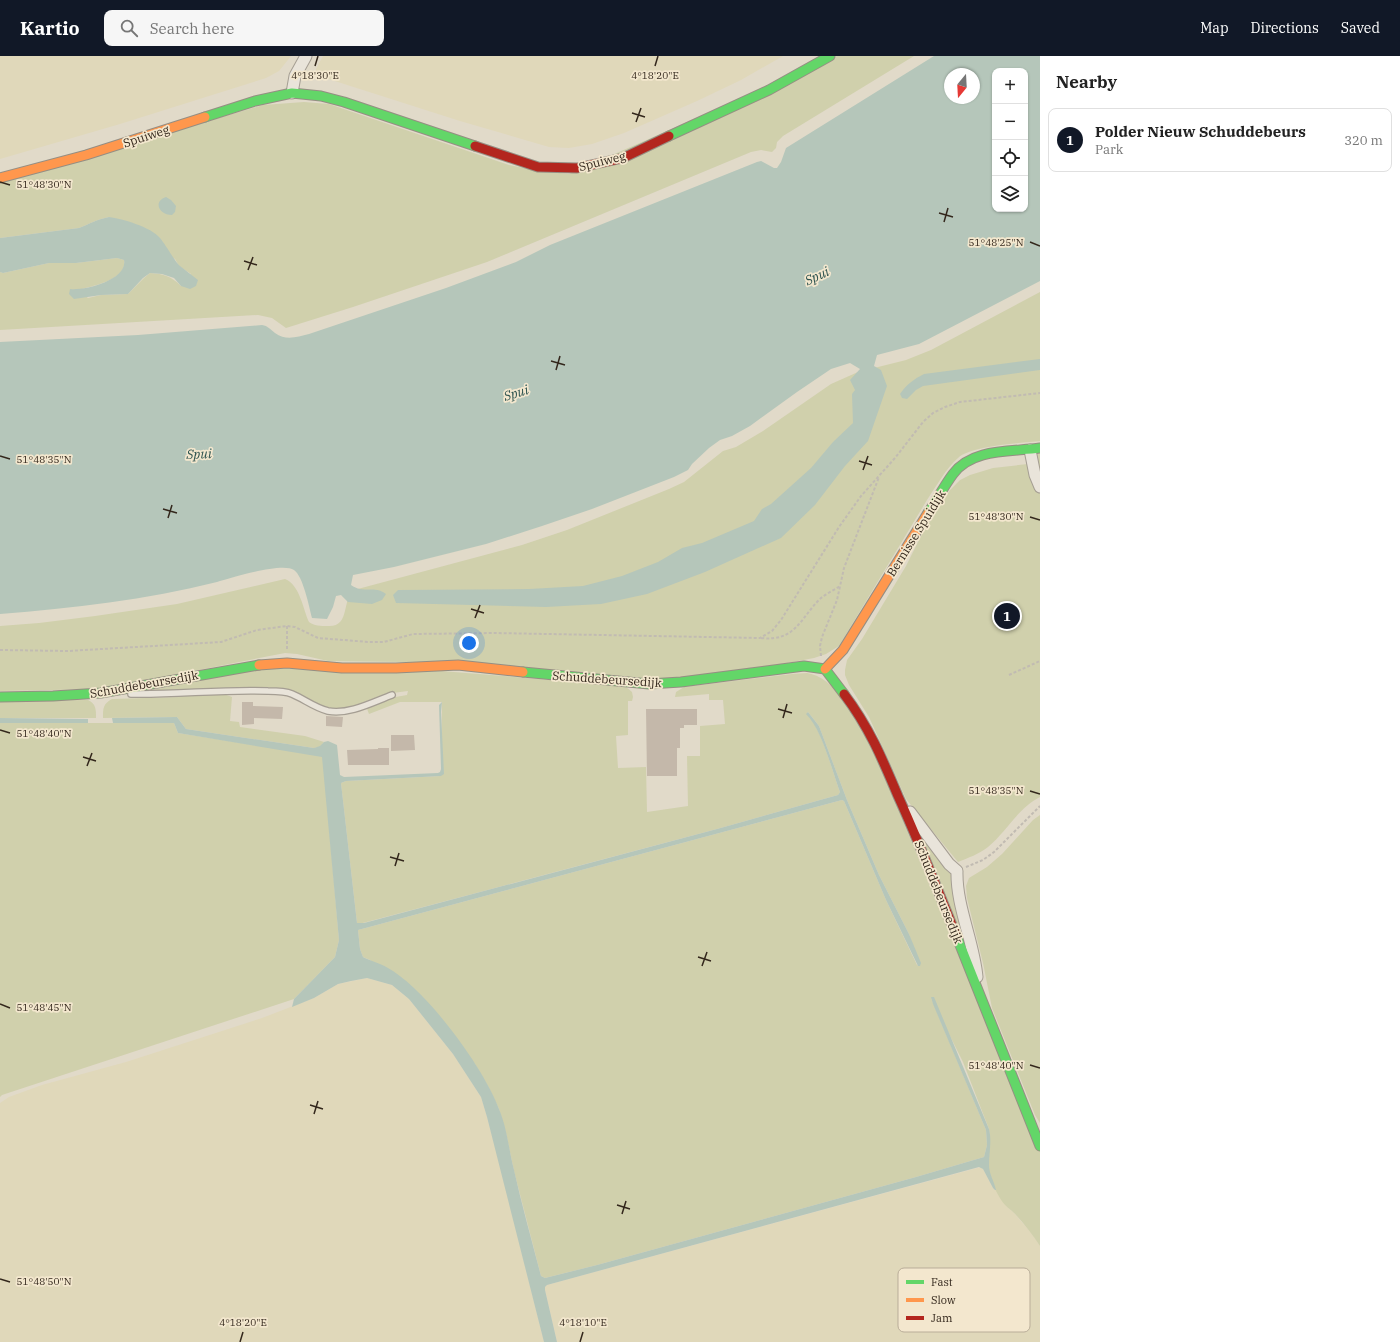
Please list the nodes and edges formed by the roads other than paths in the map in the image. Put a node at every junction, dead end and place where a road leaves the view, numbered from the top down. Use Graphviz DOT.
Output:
graph roads {
  1 [pos="306,56"];
  2 [pos="830,56"];
  3 [pos="292,93"];
  4 [pos="0,178"];
  5 [pos="1035,449"];
  6 [pos="1040,487"];
  7 [pos="825,668"];
  8 [pos="101,693"];
  9 [pos="392,695"];
  10 [pos="0,697"];
  11 [pos="899,798"];
  12 [pos="978,987"];
  13 [pos="1025,1108"];
  14 [pos="1040,1127"];
  15 [pos="1040,1146"];
  1 -- 3 [label="street"];
  2 -- 3 [label="street, Spuiweg"];
  3 -- 4 [label="street, Spuiweg"];
  5 -- 6 [label="street"];
  5 -- 7 [label="street, Bernisse Spuidijk"];
  7 -- 8 [label="street, Schuddebeursedijk"];
  7 -- 11 [label="street, Schuddebeursedijk"];
  8 -- 9 [label="lane"];
  8 -- 10 [label="street, Schuddebeursedijk"];
  11 -- 12 [label="street, Schuddebeursedijk"];
  11 -- 12 [label="street, Schuddebeursedijk"];
  12 -- 13 [label="street, Schuddebeursedijk"];
  13 -- 14 [label="lane"];
  13 -- 15 [label="street, Schuddebeursedijk"];
}
